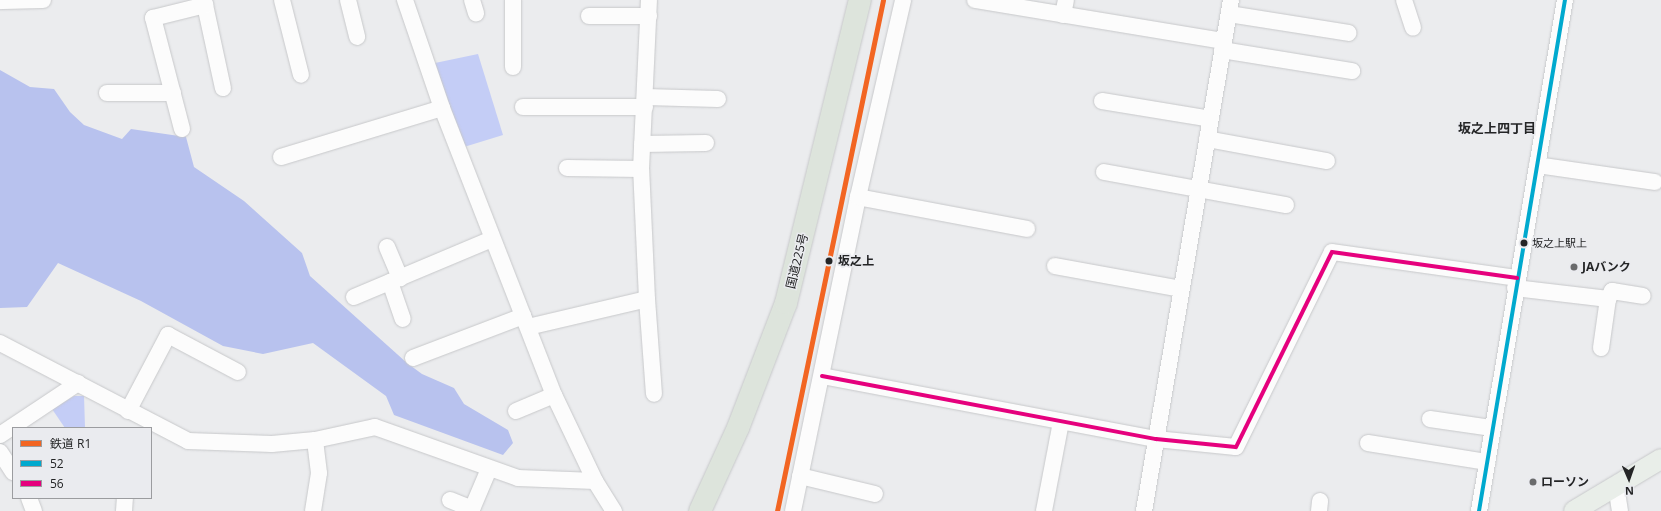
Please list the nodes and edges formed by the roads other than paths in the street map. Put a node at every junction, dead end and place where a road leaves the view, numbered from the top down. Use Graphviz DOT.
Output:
graph roads {
  1 [pos="43,0"];
  2 [pos="282,0"];
  3 [pos="348,0"];
  4 [pos="405,0"];
  5 [pos="513,0"];
  6 [pos="649,0"];
  7 [pos="860,0"];
  8 [pos="903,0"];
  9 [pos="975,0"];
  10 [pos="1404,0"];
  11 [pos="1565,0"];
  12 [pos="0,1"];
  13 [pos="204,2"];
  14 [pos="1064,7"];
  15 [pos="1230,7"];
  16 [pos="589,16"];
  17 [pos="649,16"];
  18 [pos="1413,28"];
  19 [pos="1349,33"];
  20 [pos="357,37"];
  21 [pos="1223,45"];
  22 [pos="513,67"];
  23 [pos="1352,71"];
  24 [pos="301,74"];
  25 [pos="223,88"];
  26 [pos="107,93"];
  27 [pos="173,93"];
  28 [pos="718,99"];
  29 [pos="1102,101"];
  30 [pos="645,102"];
  31 [pos="523,107"];
  32 [pos="442,108"];
  33 [pos="1211,119"];
  34 [pos="182,129"];
  35 [pos="1207,139"];
  36 [pos="706,143"];
  37 [pos="642,144"];
  38 [pos="281,157"];
  39 [pos="1327,161"];
  40 [pos="1537,165"];
  41 [pos="567,168"];
  42 [pos="641,169"];
  43 [pos="1104,172"];
  44 [pos="1655,182"];
  45 [pos="1199,188"];
  46 [pos="858,197"];
  47 [pos="1286,205"];
  48 [pos="1027,228"];
  49 [pos="492,239"];
  50 [pos="386,247"];
  51 [pos="1055,266"];
  52 [pos="395,280"];
  53 [pos="1516,283"];
  54 [pos="1181,289"];
  55 [pos="1643,296"];
  56 [pos="354,297"];
  57 [pos="647,299"];
  58 [pos="1608,300"];
  59 [pos="403,319"];
  60 [pos="526,322"];
  61 [pos="0,343"];
  62 [pos="1601,348"];
  63 [pos="413,358"];
  64 [pos="238,372"];
  65 [pos="822,376"];
  66 [pos="78,383"];
  67 [pos="654,394"];
  68 [pos="554,395"];
  69 [pos="128,411"];
  70 [pos="516,411"];
  71 [pos="1430,419"];
  72 [pos="1061,422"];
  73 [pos="142,423"];
  74 [pos="1492,428"];
  75 [pos="0,435"];
  76 [pos="1156,439"];
  77 [pos="315,440"];
  78 [pos="1368,443"];
  79 [pos="0,452"];
  80 [pos="1661,459"];
  81 [pos="1487,462"];
  82 [pos="489,469"];
  83 [pos="12,470"];
  84 [pos="800,476"];
  85 [pos="595,481"];
  86 [pos="1616,486"];
  87 [pos="875,494"];
  88 [pos="29,499"];
  89 [pos="125,499"];
  90 [pos="450,500"];
  91 [pos="34,511"];
  92 [pos="124,511"];
  93 [pos="313,511"];
  94 [pos="614,511"];
  95 [pos="700,511"];
  96 [pos="793,511"];
  97 [pos="1044,511"];
  98 [pos="1144,511"];
  99 [pos="1479,511"];
  100 [pos="1574,511"];
  101 [pos="1620,511"];
  1 -- 12 [label="street"];
  2 -- 24 [label="street"];
  3 -- 20 [label="street"];
  4 -- 32 [label="street"];
  5 -- 22 [label="street"];
  6 -- 17 [label="street"];
  7 -- 95 [label="highway, 国道225号"];
  8 -- 46 [label="street"];
  9 -- 14 [label="street"];
  10 -- 18 [label="street"];
  11 -- 40 [label="street"];
  13 -- 25 [label="street"];
  13 -- 27 [label="street"];
  14 -- 21 [label="street"];
  15 -- 19 [label="street"];
  15 -- 21 [label="street"];
  16 -- 17 [label="street"];
  17 -- 30 [label="street"];
  21 -- 23 [label="street"];
  21 -- 33 [label="street"];
  26 -- 27 [label="street"];
  27 -- 34 [label="street"];
  28 -- 30 [label="street"];
  29 -- 33 [label="street"];
  30 -- 31 [label="street"];
  30 -- 37 [label="street"];
  32 -- 38 [label="street"];
  32 -- 49 [label="street"];
  33 -- 35 [label="street"];
  35 -- 39 [label="street"];
  35 -- 45 [label="street"];
  36 -- 37 [label="street"];
  37 -- 42 [label="street"];
  40 -- 44 [label="street"];
  40 -- 53 [label="street"];
  41 -- 42 [label="street"];
  42 -- 57 [label="street"];
  43 -- 45 [label="street"];
  45 -- 47 [label="street"];
  45 -- 54 [label="street"];
  46 -- 48 [label="street"];
  46 -- 65 [label="street"];
  49 -- 52 [label="street"];
  49 -- 60 [label="street"];
  50 -- 52 [label="street"];
  51 -- 54 [label="street"];
  52 -- 56 [label="street"];
  52 -- 59 [label="street"];
  53 -- 58 [label="street"];
  53 -- 74 [label="street"];
  53 -- 76 [label="street"];
  54 -- 76 [label="street"];
  55 -- 58 [label="street"];
  57 -- 60 [label="street"];
  57 -- 67 [label="street"];
  58 -- 62 [label="street"];
  60 -- 63 [label="street"];
  60 -- 68 [label="street"];
  61 -- 66 [label="street"];
  64 -- 69 [label="street"];
  65 -- 72 [label="street"];
  65 -- 84 [label="street"];
  66 -- 69 [label="street"];
  66 -- 75 [label="street"];
  68 -- 70 [label="street"];
  68 -- 85 [label="street"];
  69 -- 73 [label="street"];
  71 -- 74 [label="street"];
  72 -- 76 [label="street"];
  72 -- 97 [label="street"];
  73 -- 77 [label="street"];
  74 -- 81 [label="street"];
  76 -- 98 [label="street"];
  77 -- 82 [label="street"];
  77 -- 93 [label="street"];
  78 -- 81 [label="street"];
  79 -- 83 [label="street"];
  80 -- 86 [label="main road"];
  81 -- 99 [label="street"];
  82 -- 85 [label="street"];
  82 -- 90 [label="street"];
  84 -- 87 [label="street"];
  84 -- 96 [label="street"];
  85 -- 94 [label="street"];
  86 -- 100 [label="main road"];
  86 -- 101 [label="street"];
  88 -- 91 [label="street"];
  89 -- 92 [label="street"];
}
